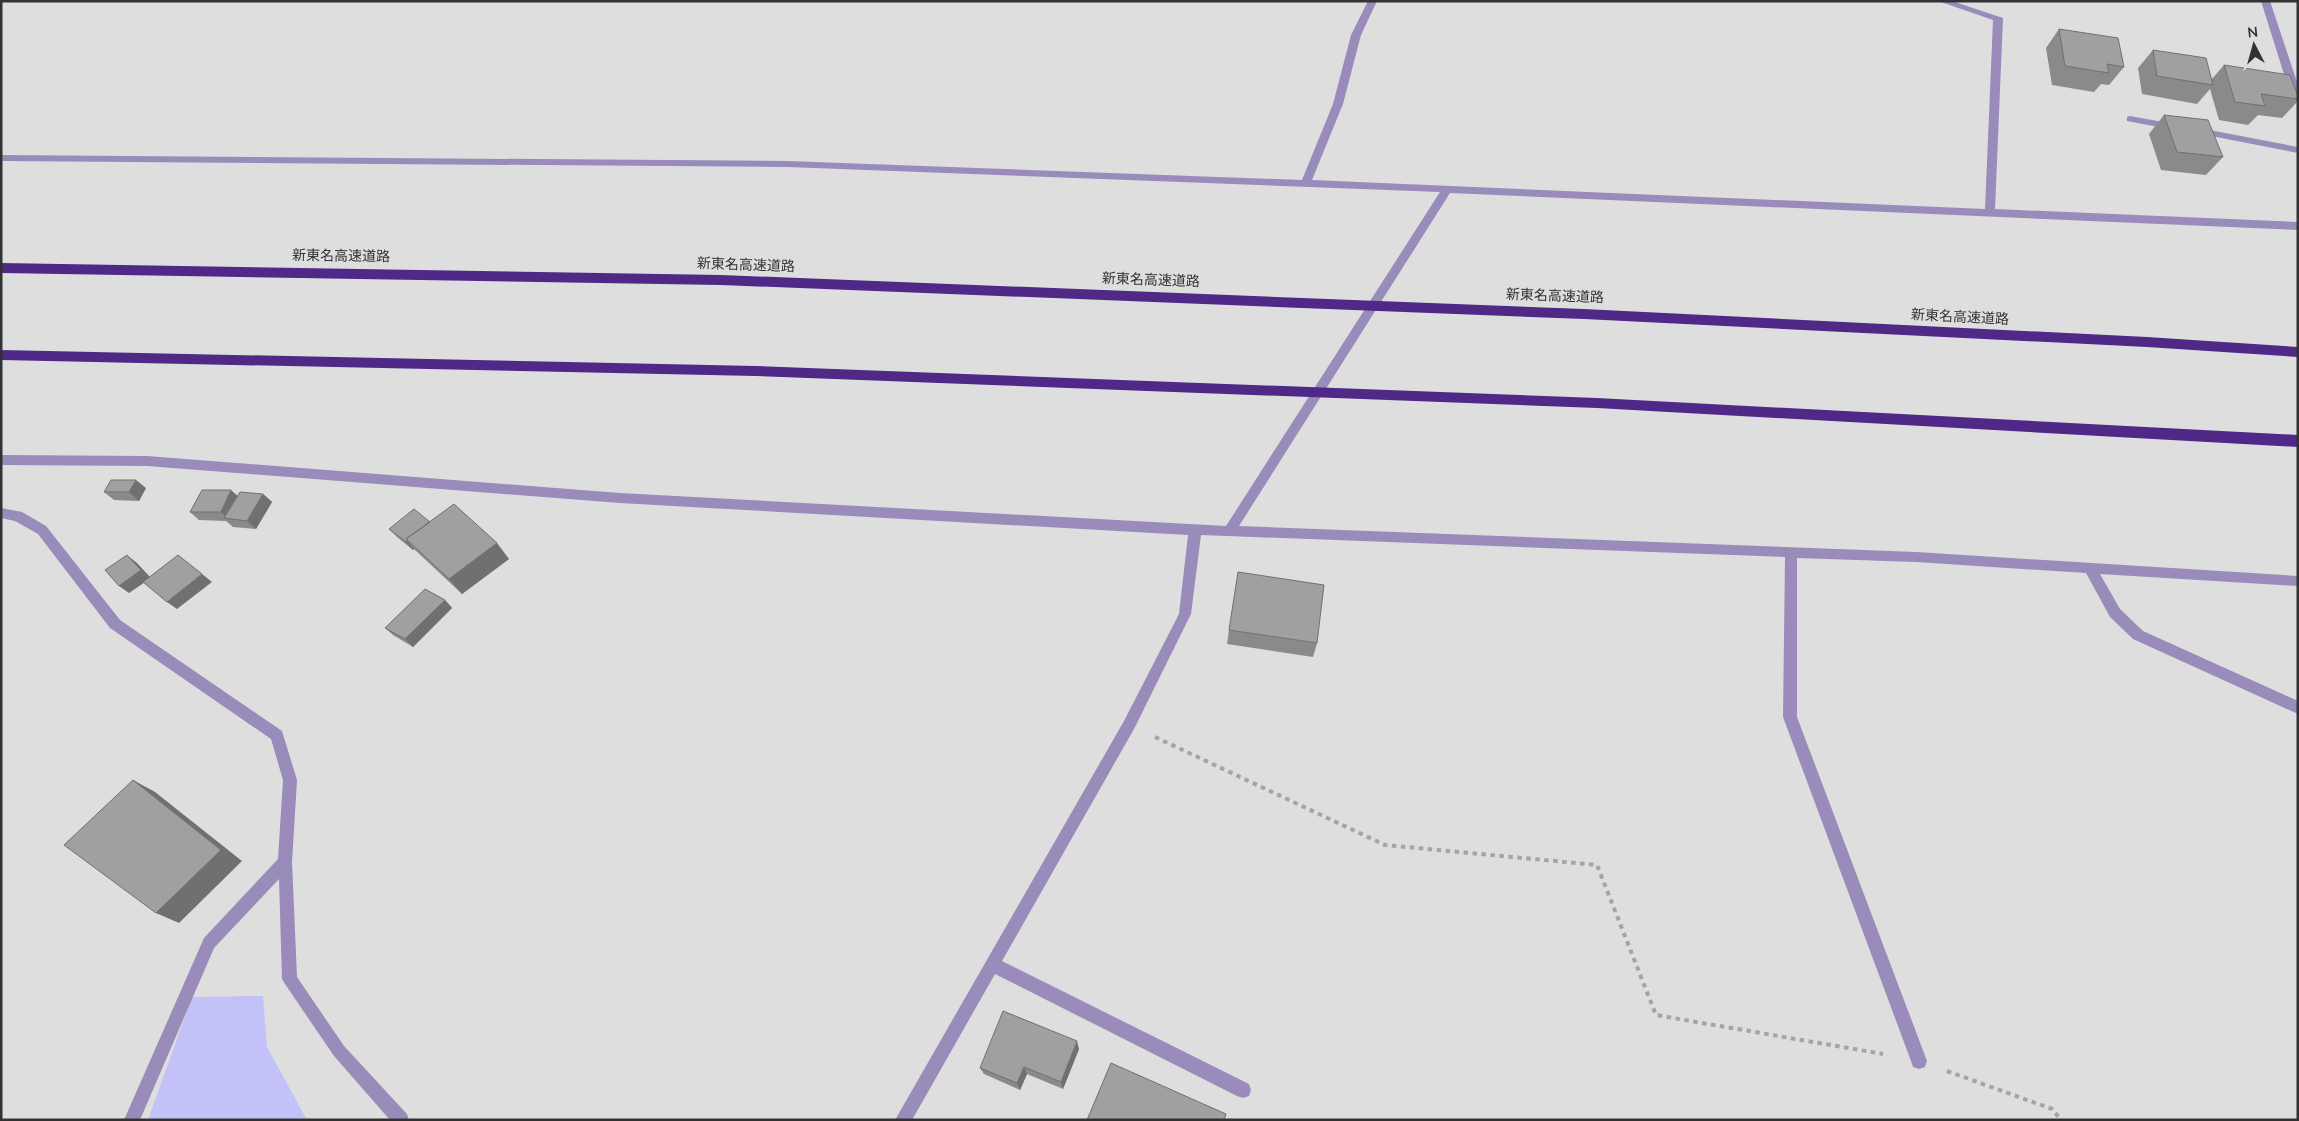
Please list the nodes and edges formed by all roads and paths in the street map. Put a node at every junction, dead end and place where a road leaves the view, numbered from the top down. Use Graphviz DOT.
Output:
graph roads {
  1 [pos="1373,1"];
  2 [pos="1942,1"];
  3 [pos="2265,1"];
  4 [pos="2298,93"];
  5 [pos="2130,119"];
  6 [pos="2298,150"];
  7 [pos="1,158"];
  8 [pos="1305,185"];
  9 [pos="1447,189"];
  10 [pos="1990,213"];
  11 [pos="2298,226"];
  12 [pos="1,268"];
  13 [pos="2298,352"];
  14 [pos="1,355"];
  15 [pos="2298,441"];
  16 [pos="1,460"];
  17 [pos="1,513"];
  18 [pos="1195,530"];
  19 [pos="1230,530"];
  20 [pos="1791,553"];
  21 [pos="2090,568"];
  22 [pos="2298,581"];
  23 [pos="2298,708"];
  24 [pos="1130,725"];
  25 [pos="286,862"];
  26 [pos="993,965"];
  27 [pos="1919,1061"];
  28 [pos="1243,1090"];
  29 [pos="132,1120"];
  30 [pos="400,1120"];
  31 [pos="903,1120"];
  32 [pos="2061,1120"];
  1 -- 8 [label="street"];
  2 -- 10 [label="street"];
  3 -- 4 [label="street"];
  5 -- 6 [label="street"];
  7 -- 8 [label="street"];
  8 -- 9 [label="street"];
  9 -- 10 [label="street"];
  9 -- 19 [label="street"];
  10 -- 11 [label="street"];
  12 -- 13 [label="highway, 新東名高速道路"];
  14 -- 15 [label="highway"];
  16 -- 18 [label="street"];
  17 -- 25 [label="street"];
  18 -- 19 [label="street"];
  18 -- 24 [label="street"];
  19 -- 20 [label="street"];
  20 -- 21 [label="street"];
  20 -- 27 [label="street"];
  21 -- 22 [label="street"];
  21 -- 23 [label="street"];
  24 -- 26 [label="street"];
  24 -- 27 [label="path"];
  25 -- 29 [label="street"];
  25 -- 30 [label="street"];
  26 -- 28 [label="street"];
  26 -- 31 [label="street"];
  27 -- 32 [label="path"];
}
